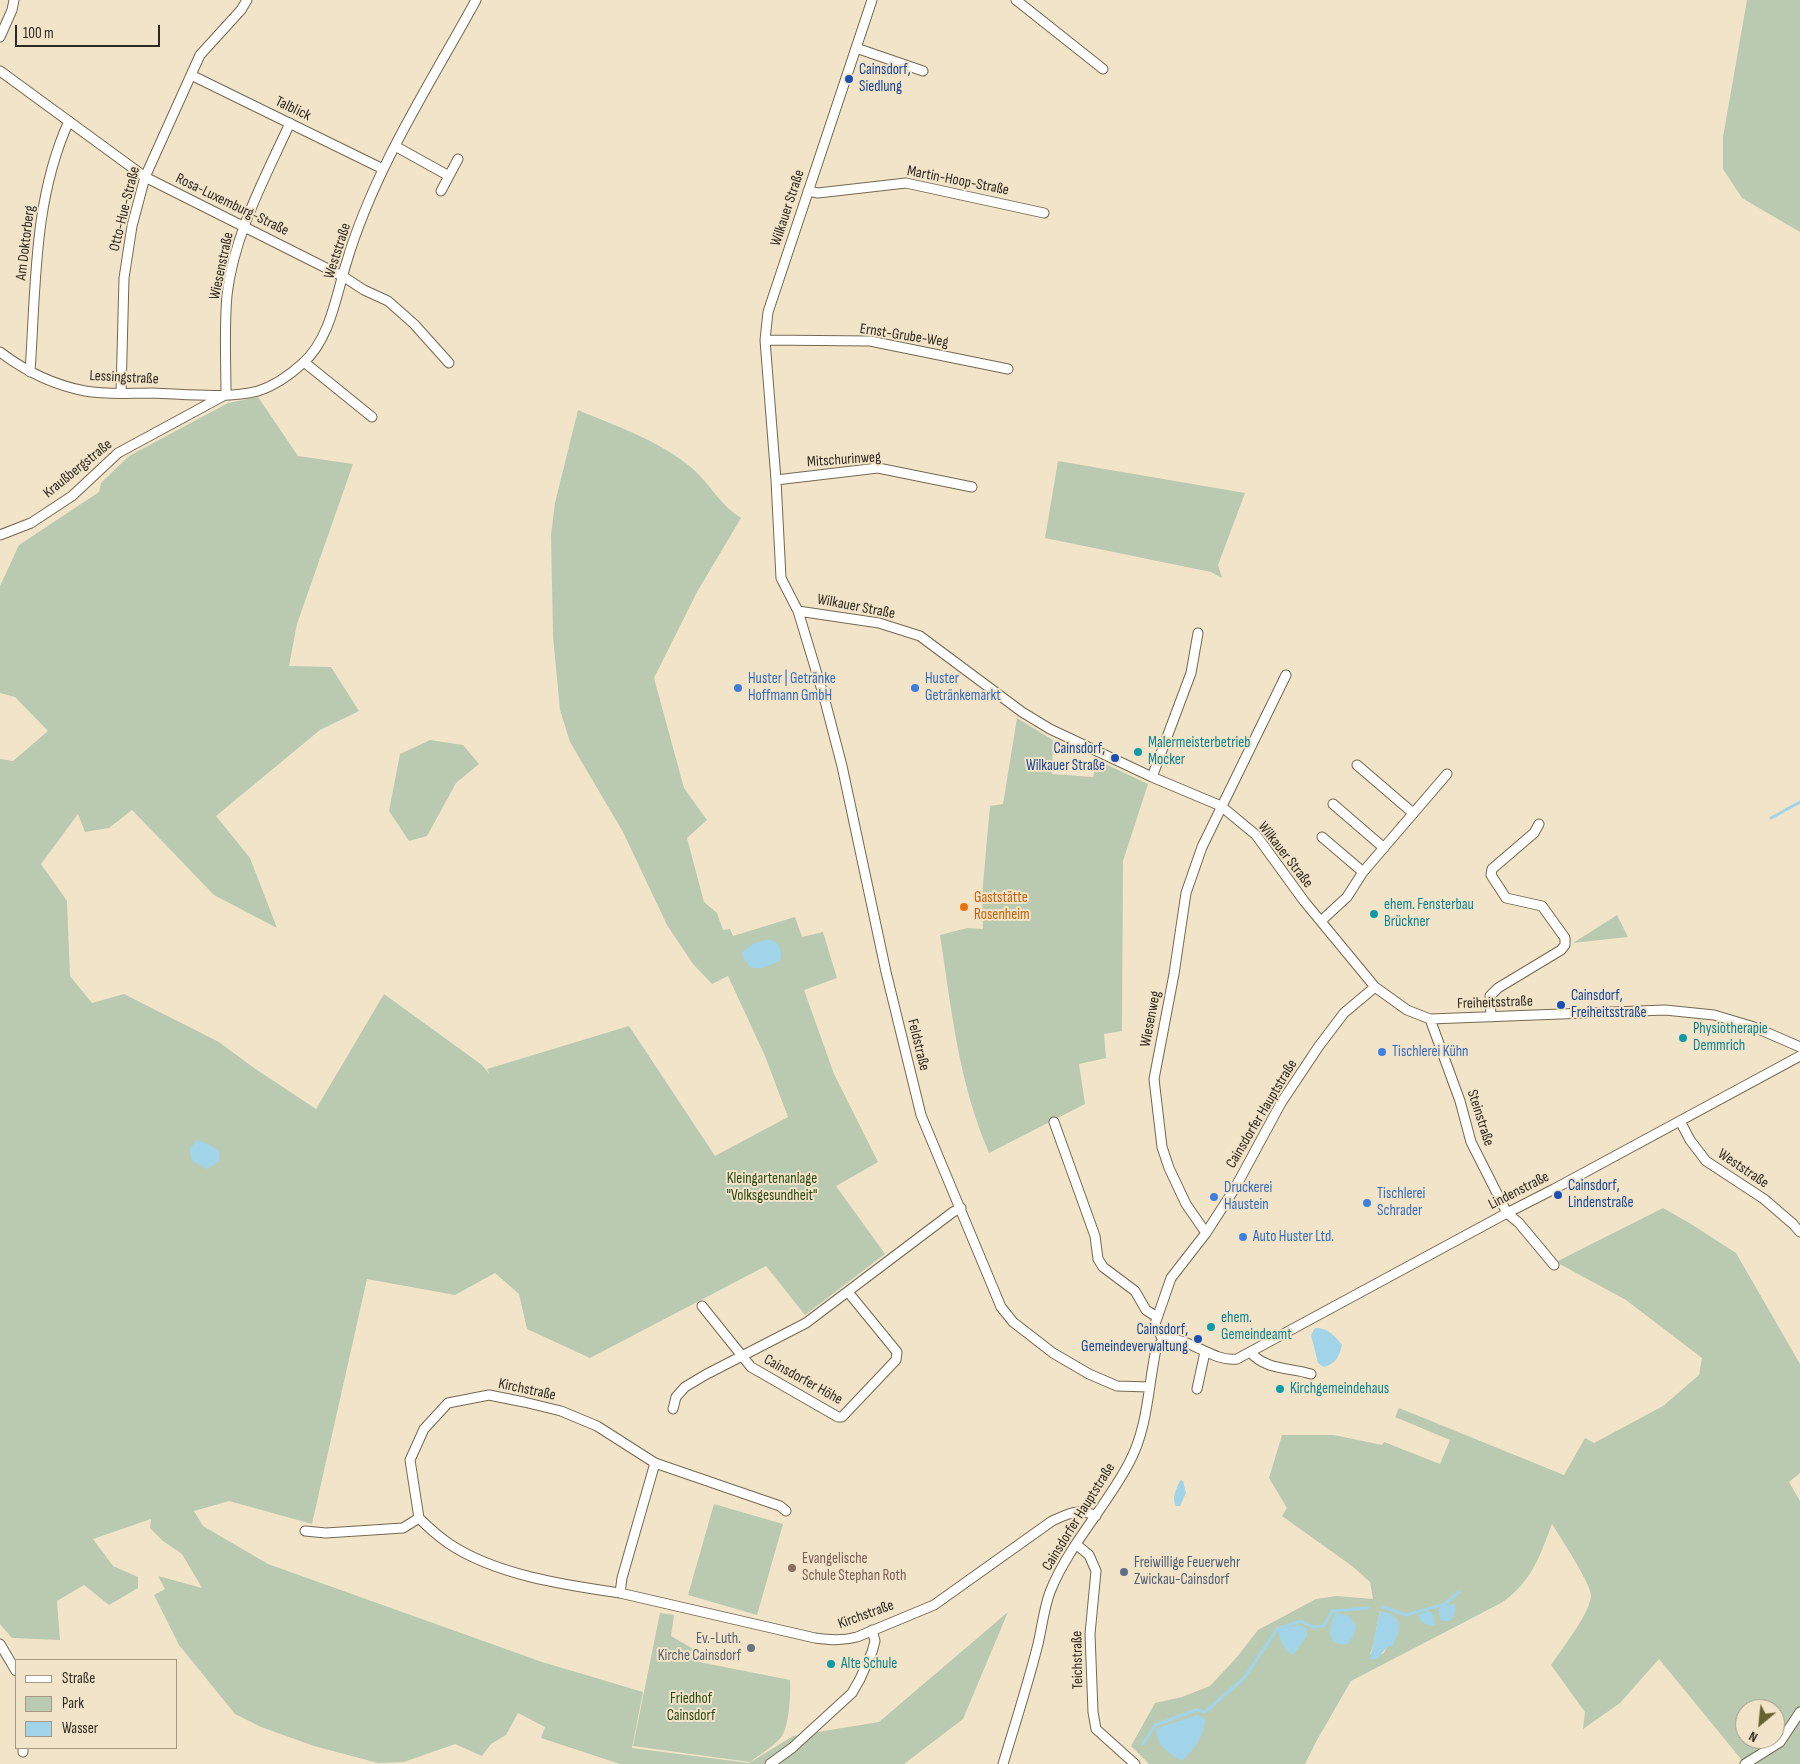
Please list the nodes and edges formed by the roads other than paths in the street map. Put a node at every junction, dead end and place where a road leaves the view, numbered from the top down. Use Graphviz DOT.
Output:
graph roads {
  1 [pos="14,0"];
  2 [pos="247,0"];
  3 [pos="476,0"];
  4 [pos="872,0"];
  5 [pos="1016,0"];
  6 [pos="0,37"];
  7 [pos="856,48"];
  8 [pos="1103,69"];
  9 [pos="0,71"];
  10 [pos="923,71"];
  11 [pos="192,75"];
  12 [pos="69,121"];
  13 [pos="290,123"];
  14 [pos="395,146"];
  15 [pos="458,159"];
  16 [pos="383,169"];
  17 [pos="449,176"];
  18 [pos="145,177"];
  19 [pos="441,191"];
  20 [pos="808,191"];
  21 [pos="1044,213"];
  22 [pos="244,227"];
  23 [pos="344,277"];
  24 [pos="765,340"];
  25 [pos="0,352"];
  26 [pos="304,362"];
  27 [pos="449,363"];
  28 [pos="1008,369"];
  29 [pos="30,372"];
  30 [pos="120,393"];
  31 [pos="226,395"];
  32 [pos="372,417"];
  33 [pos="776,480"];
  34 [pos="972,487"];
  35 [pos="0,535"];
  36 [pos="798,611"];
  37 [pos="1198,633"];
  38 [pos="1286,675"];
  39 [pos="1356,765"];
  40 [pos="1447,774"];
  41 [pos="1152,777"];
  42 [pos="1333,804"];
  43 [pos="1221,806"];
  44 [pos="1413,814"];
  45 [pos="1538,824"];
  46 [pos="1322,837"];
  47 [pos="1384,848"];
  48 [pos="1363,872"];
  49 [pos="1321,921"];
  50 [pos="1375,987"];
  51 [pos="1491,1017"];
  52 [pos="1430,1019"];
  53 [pos="1800,1047"];
  54 [pos="1800,1056"];
  55 [pos="1054,1122"];
  56 [pos="1680,1122"];
  57 [pos="961,1208"];
  58 [pos="1507,1213"];
  59 [pos="1800,1232"];
  60 [pos="1206,1233"];
  61 [pos="1554,1265"];
  62 [pos="848,1292"];
  63 [pos="702,1306"];
  64 [pos="1157,1318"];
  65 [pos="1163,1340"];
  66 [pos="1206,1352"];
  67 [pos="1250,1352"];
  68 [pos="742,1357"];
  69 [pos="1311,1374"];
  70 [pos="1149,1387"];
  71 [pos="1197,1389"];
  72 [pos="673,1408"];
  73 [pos="655,1463"];
  74 [pos="786,1511"];
  75 [pos="1096,1516"];
  76 [pos="419,1518"];
  77 [pos="305,1531"];
  78 [pos="1077,1544"];
  79 [pos="620,1593"];
  80 [pos="872,1630"];
  81 [pos="0,1644"];
  82 [pos="15,1669"];
  83 [pos="1800,1712"];
  84 [pos="770,1764"];
  85 [pos="1003,1764"];
  86 [pos="1136,1764"];
  87 [pos="1745,1764"];
  1 -- 6 [label="street"];
  2 -- 11 [label="street, Otto-Hue-Straße"];
  3 -- 14 [label="street, Weststraße"];
  4 -- 7 [label="street, Wilkauer Straße"];
  5 -- 8 [label="street"];
  7 -- 10 [label="street"];
  7 -- 20 [label="street, Wilkauer Straße"];
  9 -- 12 [label="street, Rosa-Luxemburg-Straße"];
  11 -- 13 [label="street, Talblick"];
  11 -- 18 [label="street, Otto-Hue-Straße"];
  12 -- 18 [label="street, Rosa-Luxemburg-Straße"];
  12 -- 29 [label="street, Am Doktorberg"];
  13 -- 16 [label="street, Talblick"];
  13 -- 22 [label="street, Wiesenstraße"];
  14 -- 16 [label="street, Weststraße"];
  14 -- 17 [label="street"];
  15 -- 17 [label="street"];
  16 -- 23 [label="street, Weststraße"];
  17 -- 19 [label="street"];
  18 -- 22 [label="street, Rosa-Luxemburg-Straße"];
  18 -- 30 [label="street, Otto-Hue-Straße"];
  20 -- 21 [label="street, Martin-Hoop-Straße"];
  20 -- 24 [label="street, Wilkauer Straße"];
  22 -- 23 [label="street, Rosa-Luxemburg-Straße"];
  22 -- 31 [label="street, Wiesenstraße"];
  23 -- 26 [label="street, Weststraße"];
  23 -- 27 [label="street, Rosa-Luxemburg-Straße"];
  24 -- 28 [label="street, Ernst-Grube-Weg"];
  24 -- 33 [label="street, Wilkauer Straße"];
  25 -- 29 [label="street, Lessingstraße"];
  26 -- 31 [label="street, Weststraße"];
  26 -- 32 [label="street"];
  29 -- 30 [label="street, Lessingstraße"];
  30 -- 31 [label="street, Lessingstraße"];
  31 -- 35 [label="street, Kraußbergstraße"];
  33 -- 34 [label="street, Mitschurinweg"];
  33 -- 36 [label="street, Wilkauer Straße"];
  36 -- 41 [label="street, Wilkauer Straße"];
  36 -- 57 [label="street, Feldstraße"];
  37 -- 41 [label="street"];
  38 -- 43 [label="street, Wiesenweg"];
  39 -- 44 [label="street"];
  40 -- 44 [label="street"];
  41 -- 43 [label="street, Wilkauer Straße"];
  42 -- 47 [label="street"];
  43 -- 49 [label="street, Wilkauer Straße"];
  43 -- 60 [label="street, Wiesenweg"];
  44 -- 47 [label="street"];
  45 -- 51 [label="street"];
  46 -- 48 [label="street"];
  47 -- 48 [label="street"];
  48 -- 49 [label="street"];
  49 -- 50 [label="street, Wilkauer Straße"];
  50 -- 52 [label="street, Freiheitsstraße"];
  50 -- 60 [label="street, Cainsdorfer Hauptstraße"];
  51 -- 52 [label="street, Freiheitsstraße"];
  51 -- 53 [label="street, Freiheitsstraße"];
  52 -- 58 [label="street, Steinstraße"];
  54 -- 56 [label="street, Lindenstraße"];
  55 -- 64 [label="street"];
  56 -- 58 [label="street, Lindenstraße"];
  56 -- 59 [label="street, Weststraße"];
  57 -- 62 [label="street, Cainsdorfer Höhe"];
  57 -- 70 [label="street, Feldstraße"];
  58 -- 61 [label="street, Steinstraße"];
  58 -- 67 [label="street, Lindenstraße"];
  60 -- 64 [label="street, Cainsdorfer Hauptstraße"];
  62 -- 68 [label="street, Cainsdorfer Höhe"];
  62 -- 68 [label="street, Cainsdorfer Höhe"];
  63 -- 68 [label="street, Cainsdorfer Höhe"];
  64 -- 65 [label="street"];
  65 -- 66 [label="street, Lindenstraße"];
  65 -- 70 [label="street, Cainsdorfer Hauptstraße"];
  66 -- 67 [label="street, Lindenstraße"];
  66 -- 71 [label="street"];
  67 -- 69 [label="street"];
  68 -- 72 [label="street, Cainsdorfer Höhe"];
  70 -- 75 [label="street, Cainsdorfer Hauptstraße"];
  73 -- 74 [label="street, Kirchstraße"];
  73 -- 76 [label="street, Kirchstraße"];
  73 -- 79 [label="street"];
  75 -- 78 [label="street, Cainsdorfer Hauptstraße"];
  75 -- 80 [label="street, Kirchstraße"];
  76 -- 77 [label="street"];
  76 -- 79 [label="street, Kirchstraße"];
  78 -- 85 [label="street, Cainsdorfer Hauptstraße"];
  78 -- 86 [label="street, Teichstraße"];
  79 -- 80 [label="street, Kirchstraße"];
  80 -- 84 [label="street"];
  81 -- 82 [label="street"];
  83 -- 87 [label="street"];
}
